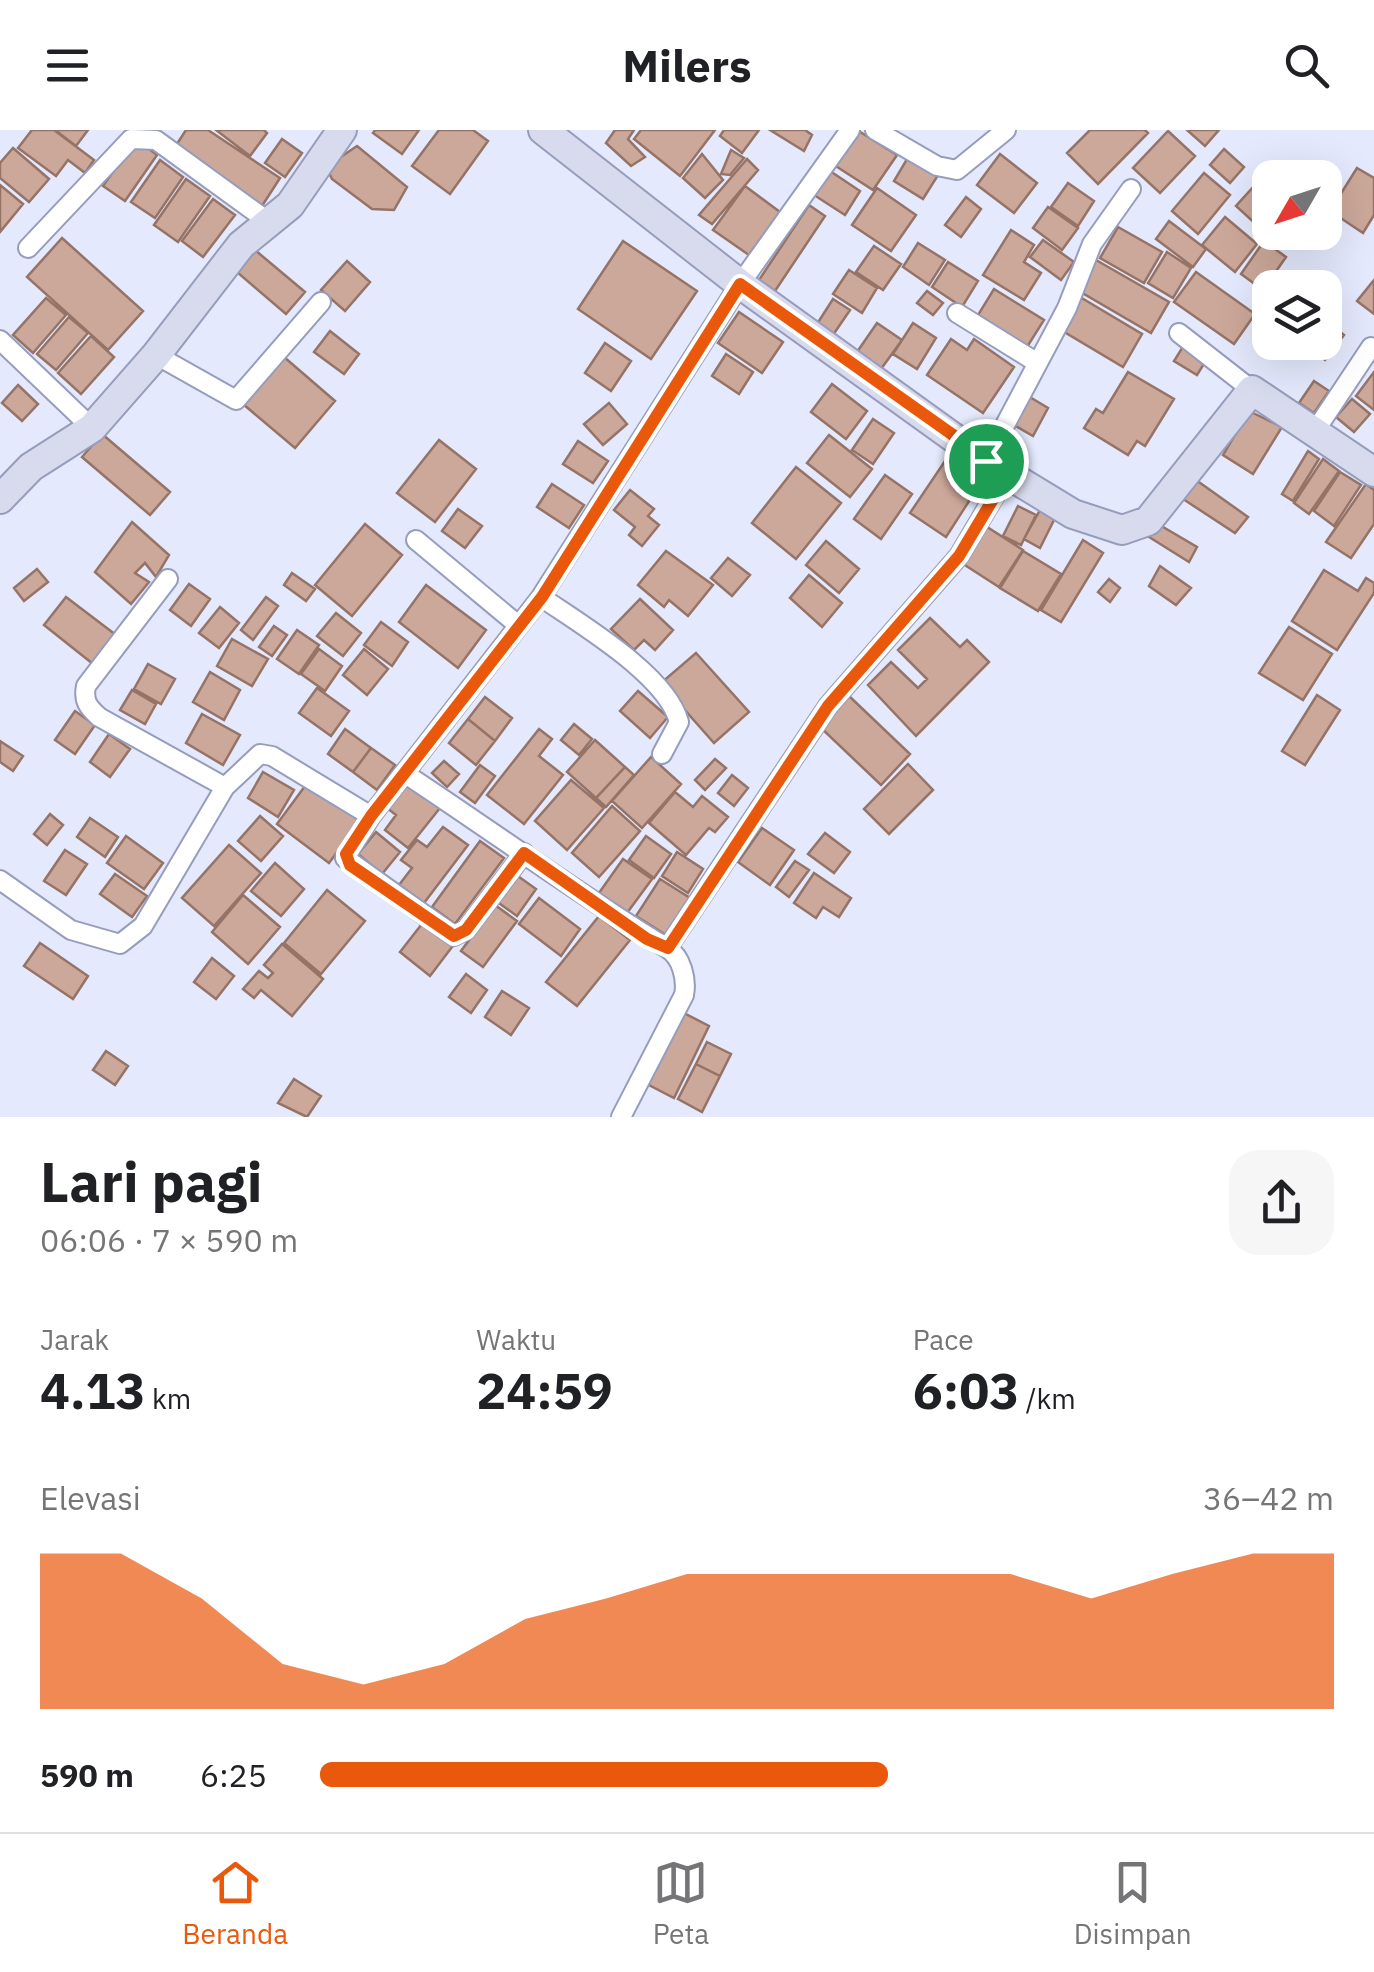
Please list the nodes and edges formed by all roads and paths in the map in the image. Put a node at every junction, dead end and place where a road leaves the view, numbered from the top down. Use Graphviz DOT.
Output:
graph roads {
  1 [pos="342,130"];
  2 [pos="542,130"];
  3 [pos="850,130"];
  4 [pos="875,130"];
  5 [pos="1006,130"];
  6 [pos="1131,189"];
  7 [pos="268,222"];
  8 [pos="28,248"];
  9 [pos="740,284"];
  10 [pos="321,302"];
  11 [pos="957,313"];
  12 [pos="1179,333"];
  13 [pos="0,340"];
  14 [pos="1371,348"];
  15 [pos="156,355"];
  16 [pos="1036,362"];
  17 [pos="1252,390"];
  18 [pos="92,428"];
  19 [pos="1315,431"];
  20 [pos="997,467"];
  21 [pos="1374,472"];
  22 [pos="0,498"];
  23 [pos="416,540"];
  24 [pos="168,578"];
  25 [pos="542,597"];
  26 [pos="518,625"];
  27 [pos="662,754"];
  28 [pos="404,773"];
  29 [pos="226,787"];
  30 [pos="371,816"];
  31 [pos="524,853"];
  32 [pos="0,880"];
  33 [pos="668,948"];
  34 [pos="621,1117"];
  1 -- 7 [label="street"];
  2 -- 9 [label="street"];
  3 -- 9 [label="street"];
  4 -- 5 [label="street"];
  6 -- 16 [label="street"];
  7 -- 8 [label="street"];
  7 -- 15 [label="street"];
  9 -- 20 [label="street"];
  9 -- 25 [label="street"];
  10 -- 15 [label="street"];
  11 -- 16 [label="street"];
  12 -- 17 [label="street"];
  13 -- 18 [label="street"];
  14 -- 19 [label="street"];
  15 -- 18 [label="street"];
  16 -- 20 [label="street"];
  17 -- 19 [label="street"];
  17 -- 20 [label="street"];
  18 -- 22 [label="street"];
  19 -- 21 [label="street"];
  20 -- 33 [label="street"];
  23 -- 26 [label="street"];
  24 -- 29 [label="street"];
  25 -- 26 [label="street"];
  25 -- 27 [label="street"];
  26 -- 28 [label="street"];
  28 -- 30 [label="street"];
  28 -- 31 [label="street"];
  29 -- 30 [label="street"];
  29 -- 32 [label="street"];
  30 -- 31 [label="street"];
  31 -- 33 [label="street"];
  33 -- 34 [label="street"];
}
